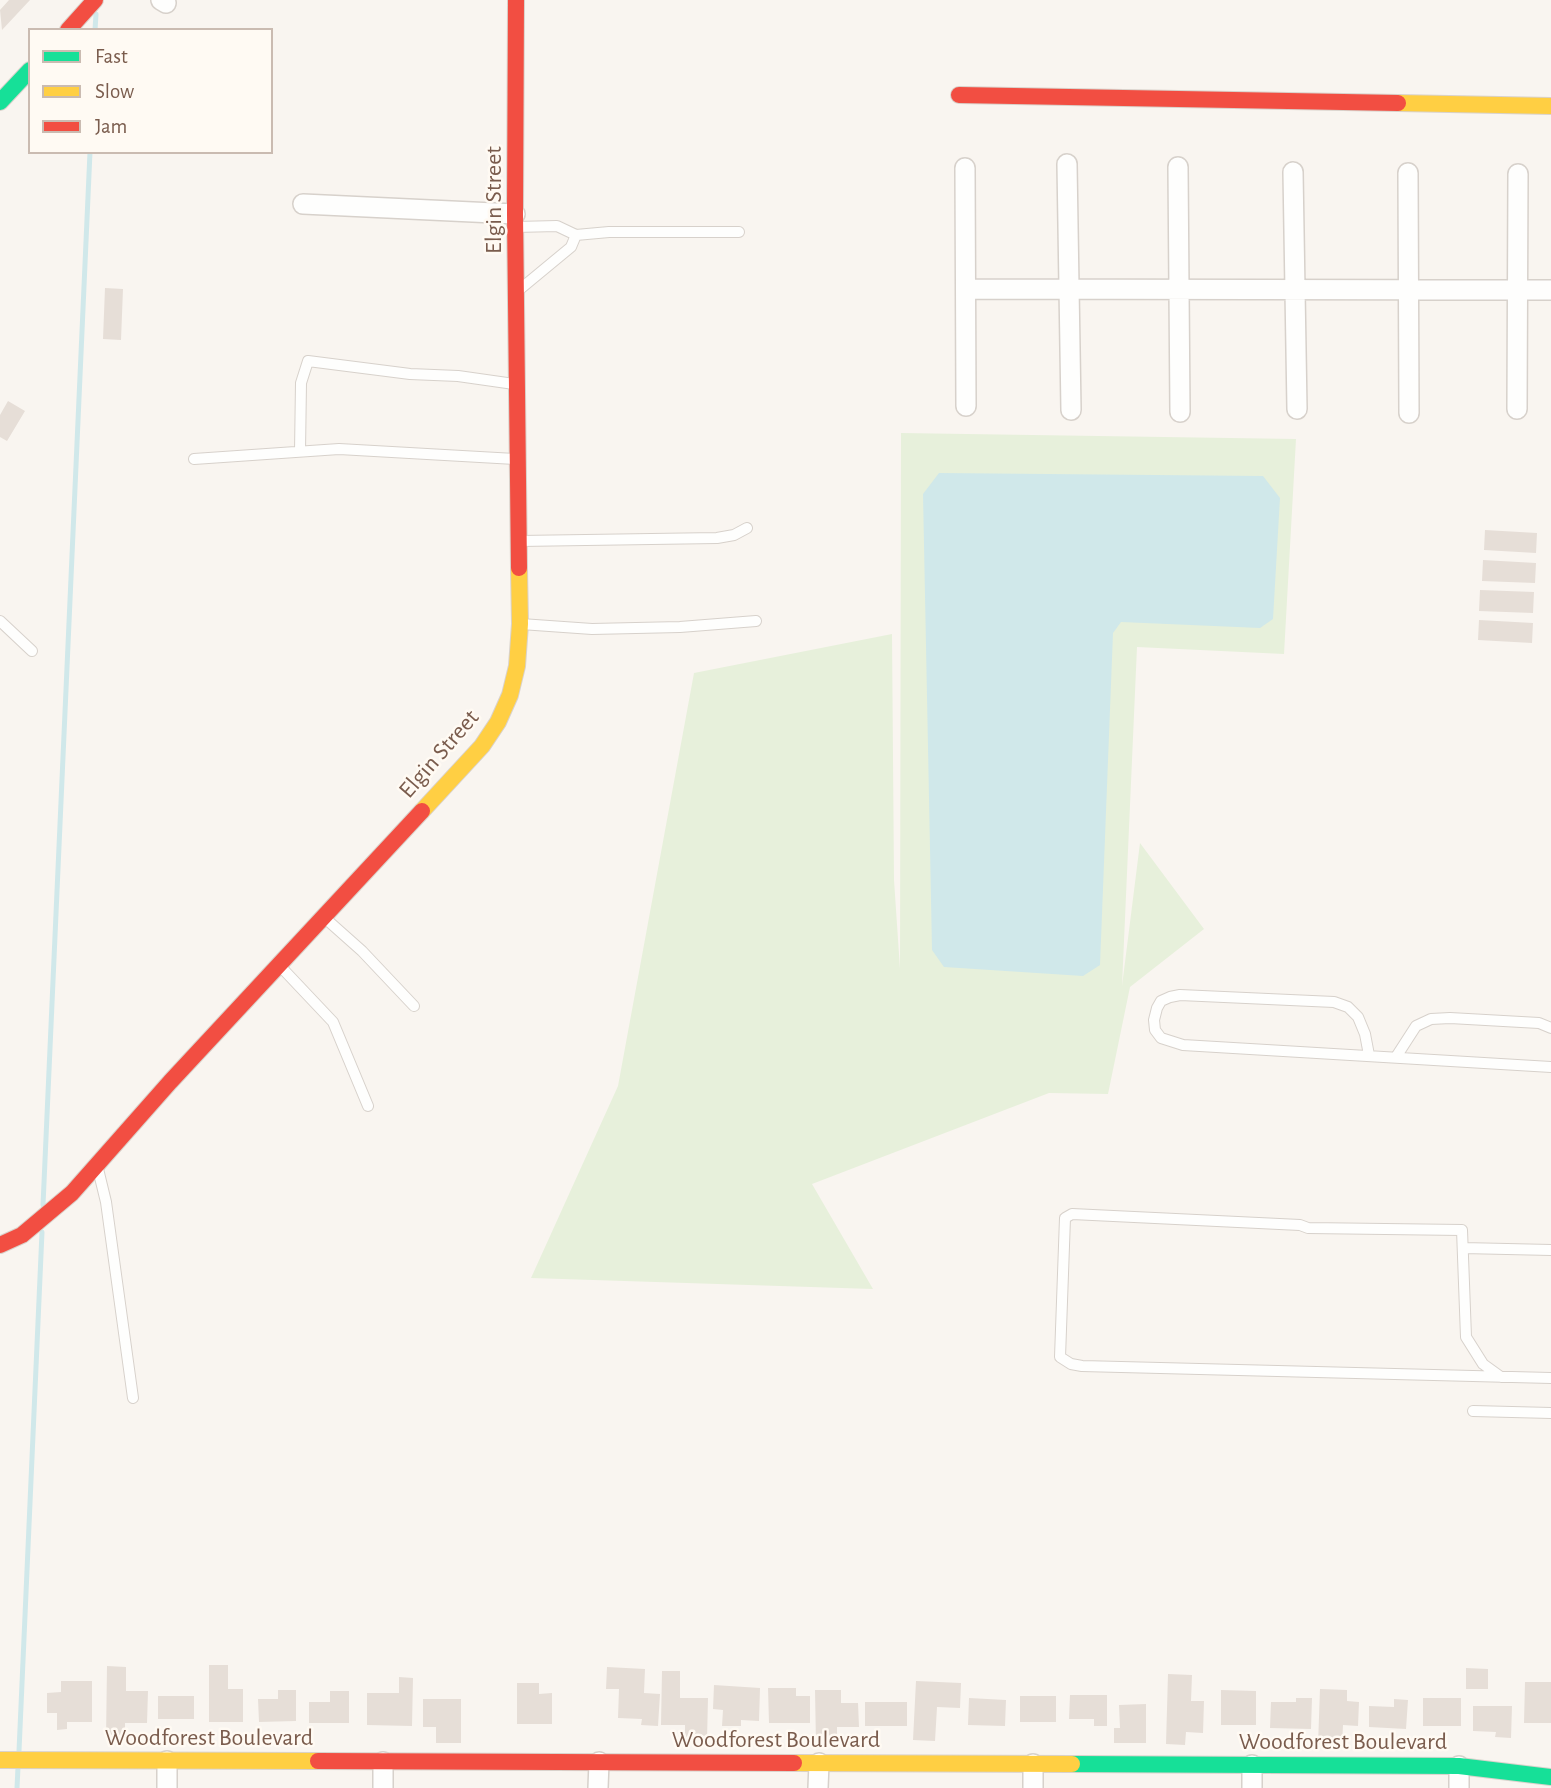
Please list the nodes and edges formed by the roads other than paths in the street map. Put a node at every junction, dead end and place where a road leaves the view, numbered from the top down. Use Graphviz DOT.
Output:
graph roads {
  1 [pos="95,0"];
  2 [pos="516,0"];
  3 [pos="70,28"];
  4 [pos="28,72"];
  5 [pos="959,95"];
  6 [pos="0,102"];
  7 [pos="1551,106"];
  8 [pos="1067,164"];
  9 [pos="1178,167"];
  10 [pos="965,168"];
  11 [pos="1293,172"];
  12 [pos="1408,173"];
  13 [pos="1518,174"];
  14 [pos="303,204"];
  15 [pos="515,220"];
  16 [pos="739,232"];
  17 [pos="576,235"];
  18 [pos="966,289"];
  19 [pos="1070,289"];
  20 [pos="1180,289"];
  21 [pos="1296,290"];
  22 [pos="1408,290"];
  23 [pos="1518,290"];
  24 [pos="1551,290"];
  25 [pos="516,292"];
  26 [pos="518,385"];
  27 [pos="966,405"];
  28 [pos="1297,409"];
  29 [pos="1517,409"];
  30 [pos="1071,410"];
  31 [pos="1180,412"];
  32 [pos="1409,413"];
  33 [pos="300,451"];
  34 [pos="194,459"];
  35 [pos="519,459"];
  36 [pos="747,528"];
  37 [pos="519,541"];
  38 [pos="0,621"];
  39 [pos="756,621"];
  40 [pos="520,624"];
  41 [pos="32,651"];
  42 [pos="323,916"];
  43 [pos="278,965"];
  44 [pos="414,1006"];
  45 [pos="1551,1028"];
  46 [pos="1369,1055"];
  47 [pos="1396,1057"];
  48 [pos="1551,1067"];
  49 [pos="368,1106"];
  50 [pos="97,1165"];
  51 [pos="0,1245"];
  52 [pos="1463,1248"];
  53 [pos="1551,1250"];
  54 [pos="1501,1377"];
  55 [pos="1551,1378"];
  56 [pos="133,1398"];
  57 [pos="1473,1411"];
  58 [pos="1551,1413"];
  59 [pos="0,1760"];
  60 [pos="167,1761"];
  61 [pos="383,1762"];
  62 [pos="599,1762"];
  63 [pos="819,1763"];
  64 [pos="1033,1764"];
  65 [pos="1252,1765"];
  66 [pos="1460,1766"];
  67 [pos="1551,1777"];
  68 [pos="167,1788"];
  69 [pos="383,1788"];
  70 [pos="598,1788"];
  71 [pos="818,1788"];
  72 [pos="1033,1788"];
  73 [pos="1252,1788"];
  74 [pos="1459,1788"];
  1 -- 3 [label="street"];
  2 -- 15 [label="street, Elgin Street"];
  4 -- 6 [label="street"];
  5 -- 7 [label="street"];
  8 -- 19 [label="street"];
  9 -- 20 [label="street"];
  10 -- 18 [label="street"];
  11 -- 21 [label="street"];
  12 -- 22 [label="street"];
  13 -- 23 [label="street"];
  14 -- 15 [label="street"];
  15 -- 17 [label="lane"];
  15 -- 25 [label="street, Elgin Street"];
  16 -- 17 [label="lane"];
  17 -- 25 [label="lane"];
  18 -- 19 [label="street"];
  18 -- 27 [label="street"];
  19 -- 20 [label="street"];
  19 -- 30 [label="street"];
  20 -- 21 [label="street"];
  20 -- 31 [label="street"];
  21 -- 22 [label="street"];
  21 -- 28 [label="street"];
  22 -- 23 [label="street"];
  22 -- 32 [label="street"];
  23 -- 24 [label="street"];
  23 -- 29 [label="street"];
  25 -- 26 [label="street, Elgin Street"];
  26 -- 33 [label="lane"];
  26 -- 35 [label="street, Elgin Street"];
  33 -- 34 [label="lane"];
  33 -- 35 [label="lane"];
  35 -- 37 [label="street, Elgin Street"];
  36 -- 37 [label="lane"];
  37 -- 40 [label="street, Elgin Street"];
  38 -- 41 [label="lane"];
  39 -- 40 [label="lane"];
  40 -- 42 [label="street, Elgin Street"];
  42 -- 43 [label="street, Elgin Street"];
  42 -- 44 [label="lane"];
  43 -- 49 [label="lane"];
  43 -- 50 [label="street, Elgin Street"];
  45 -- 47 [label="lane"];
  46 -- 46 [label="lane"];
  46 -- 47 [label="lane"];
  47 -- 48 [label="lane"];
  50 -- 51 [label="street, Elgin Street"];
  50 -- 56 [label="lane"];
  52 -- 53 [label="lane"];
  52 -- 54 [label="lane"];
  52 -- 54 [label="lane"];
  54 -- 55 [label="lane"];
  57 -- 58 [label="lane"];
  59 -- 60 [label="street, Woodforest Boulevard"];
  60 -- 61 [label="street, Woodforest Boulevard"];
  60 -- 68 [label="street"];
  61 -- 62 [label="street, Woodforest Boulevard"];
  61 -- 69 [label="street"];
  62 -- 63 [label="street, Woodforest Boulevard"];
  62 -- 70 [label="street"];
  63 -- 64 [label="street, Woodforest Boulevard"];
  63 -- 71 [label="street"];
  64 -- 65 [label="street, Woodforest Boulevard"];
  64 -- 72 [label="street"];
  65 -- 66 [label="street, Woodforest Boulevard"];
  65 -- 73 [label="street"];
  66 -- 67 [label="street, Woodforest Boulevard"];
  66 -- 74 [label="street"];
}
